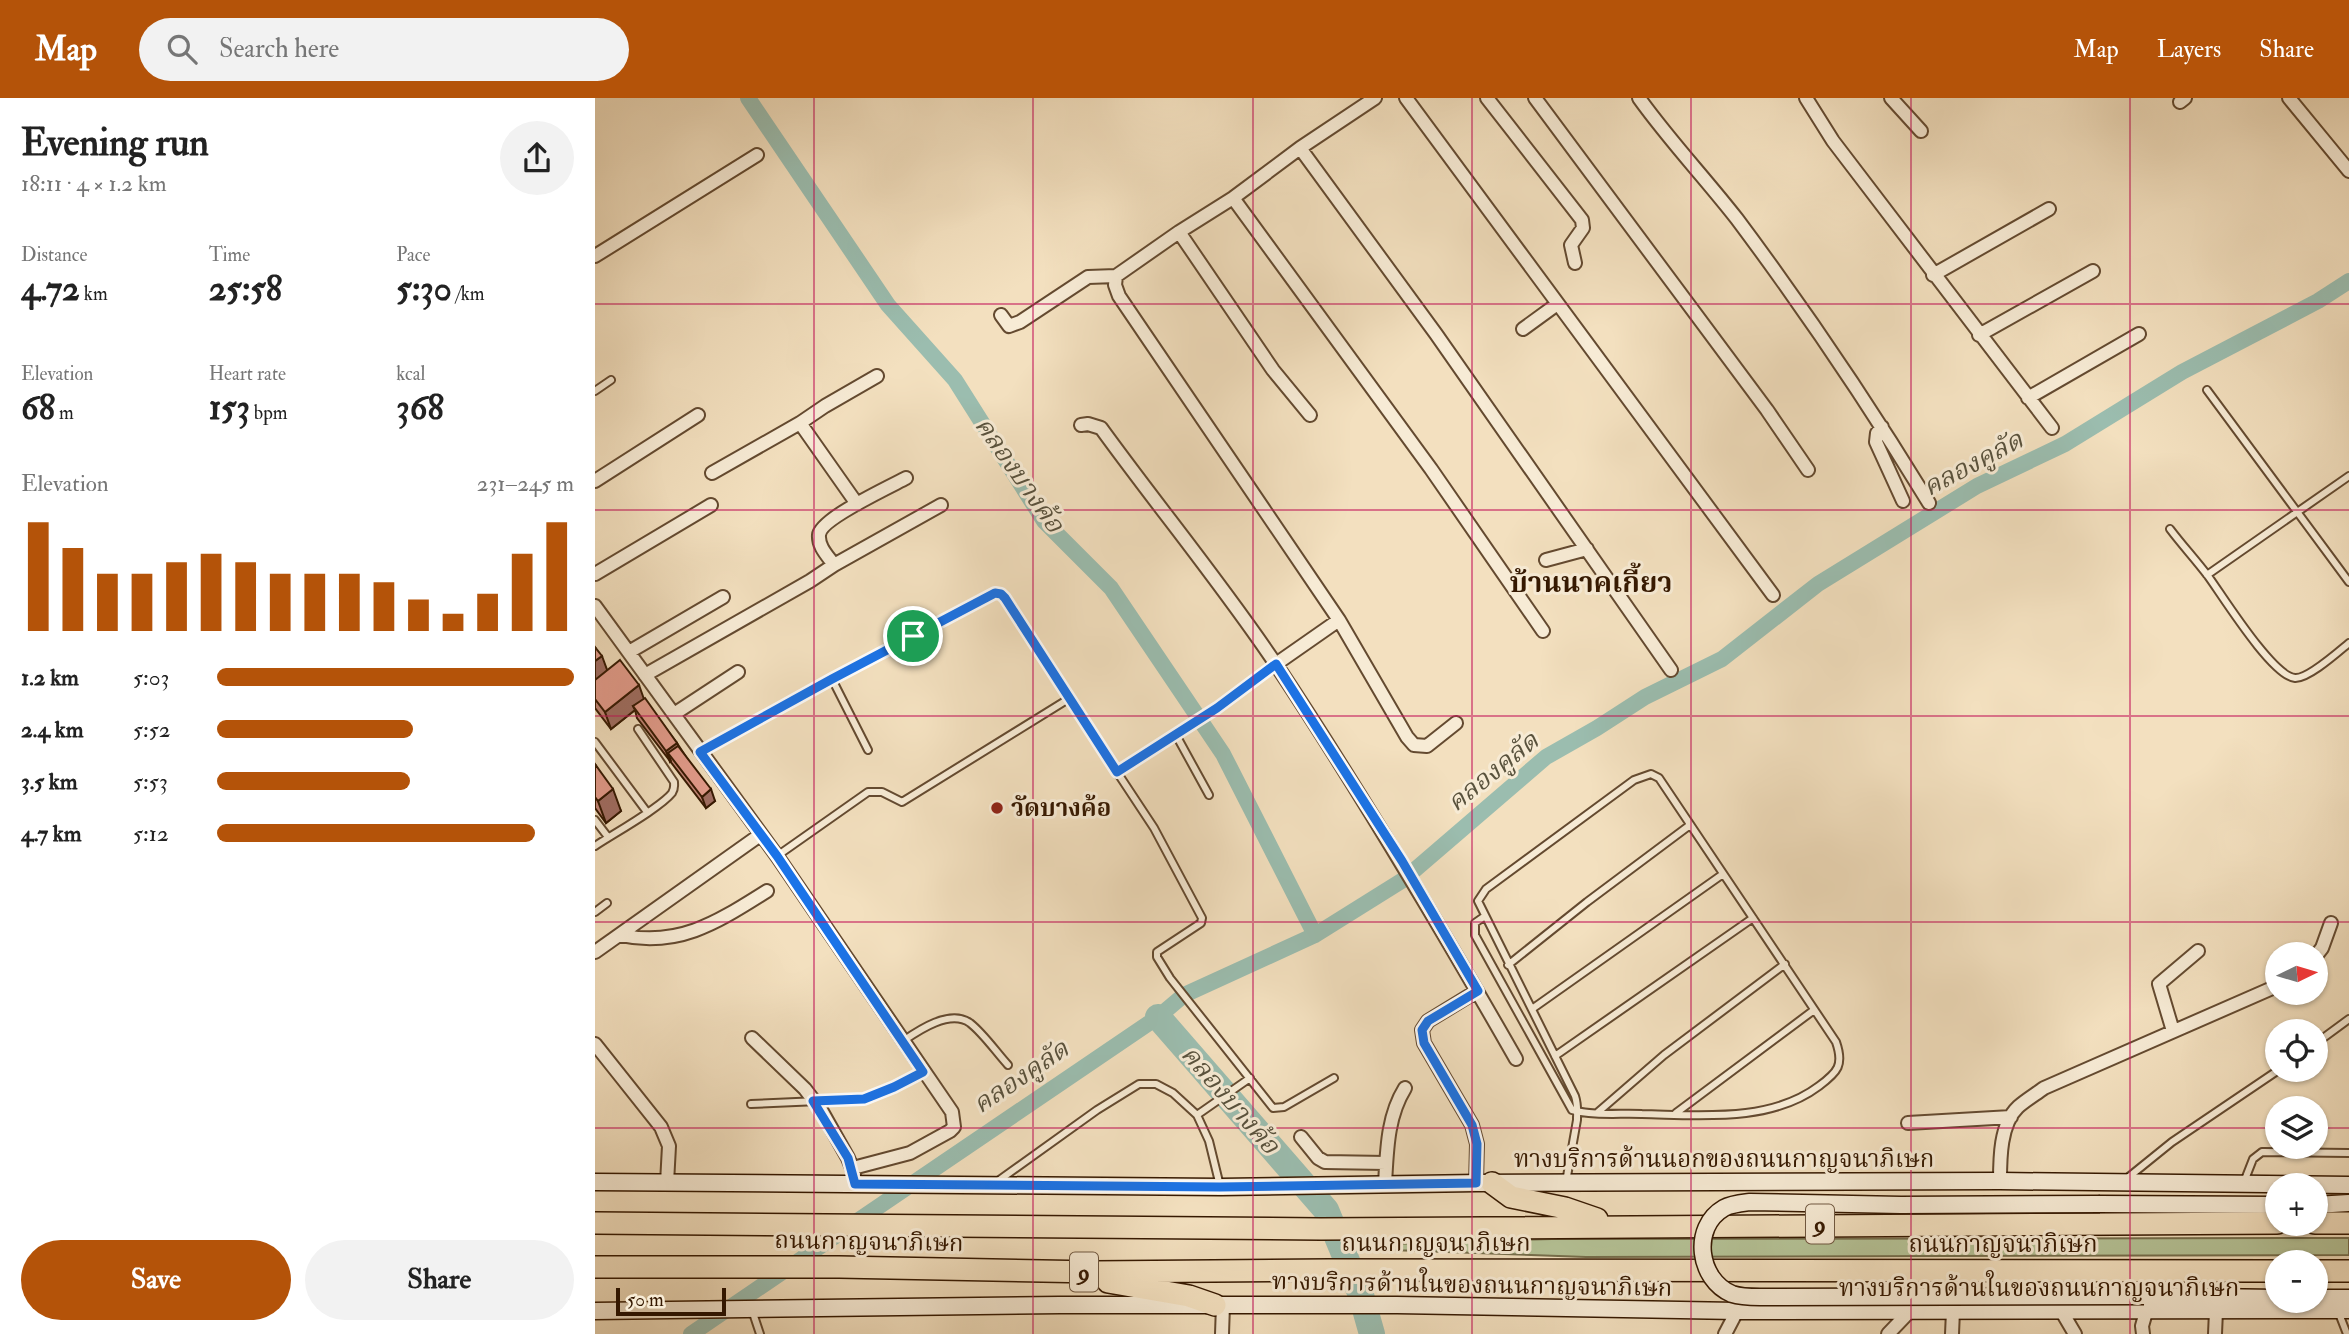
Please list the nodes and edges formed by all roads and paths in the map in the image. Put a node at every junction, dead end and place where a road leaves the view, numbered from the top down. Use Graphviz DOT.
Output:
graph roads {
  1 [pos="1375,98"];
  2 [pos="1406,98"];
  3 [pos="1487,98"];
  4 [pos="1535,98"];
  5 [pos="1639,98"];
  6 [pos="1806,98"];
  7 [pos="1891,98"];
  8 [pos="2289,98"];
  9 [pos="1921,131"];
  10 [pos="1300,148"];
  11 [pos="757,155"];
  12 [pos="2349,171"];
  13 [pos="1233,198"];
  14 [pos="2049,209"];
  15 [pos="1179,232"];
  16 [pos="595,256"];
  17 [pos="1575,263"];
  18 [pos="2093,271"];
  19 [pos="1933,275"];
  20 [pos="1116,276"];
  21 [pos="1556,305"];
  22 [pos="1001,315"];
  23 [pos="1523,329"];
  24 [pos="2139,334"];
  25 [pos="1979,335"];
  26 [pos="877,376"];
  27 [pos="611,380"];
  28 [pos="2207,390"];
  29 [pos="595,391"];
  30 [pos="2028,398"];
  31 [pos="698,415"];
  32 [pos="1310,415"];
  33 [pos="800,423"];
  34 [pos="1081,425"];
  35 [pos="1882,427"];
  36 [pos="2052,428"];
  37 [pos="1808,470"];
  38 [pos="712,473"];
  39 [pos="2349,477"];
  40 [pos="906,478"];
  41 [pos="595,481"];
  42 [pos="1903,501"];
  43 [pos="1929,503"];
  44 [pos="857,504"];
  45 [pos="711,505"];
  46 [pos="941,505"];
  47 [pos="2295,512"];
  48 [pos="2170,529"];
  49 [pos="1587,549"];
  50 [pos="1545,560"];
  51 [pos="834,565"];
  52 [pos="595,574"];
  53 [pos="2207,575"];
  54 [pos="2349,582"];
  55 [pos="1773,595"];
  56 [pos="723,597"];
  57 [pos="595,606"];
  58 [pos="1339,620"];
  59 [pos="1543,631"];
  60 [pos="2349,643"];
  61 [pos="629,652"];
  62 [pos="1276,664"];
  63 [pos="1671,670"];
  64 [pos="737,672"];
  65 [pos="645,675"];
  66 [pos="832,679"];
  67 [pos="1070,698"];
  68 [pos="674,714"];
  69 [pos="1456,723"];
  70 [pos="638,729"];
  71 [pos="1176,734"];
  72 [pos="595,742"];
  73 [pos="868,750"];
  74 [pos="700,752"];
  75 [pos="1117,772"];
  76 [pos="1209,795"];
  77 [pos="647,812"];
  78 [pos="595,820"];
  79 [pos="1690,825"];
  80 [pos="760,835"];
  81 [pos="608,837"];
  82 [pos="595,846"];
  83 [pos="777,856"];
  84 [pos="1723,874"];
  85 [pos="767,891"];
  86 [pos="607,903"];
  87 [pos="595,912"];
  88 [pos="1485,916"];
  89 [pos="1753,918"];
  90 [pos="2331,923"];
  91 [pos="620,936"];
  92 [pos="2324,942"];
  93 [pos="2198,951"];
  94 [pos="595,952"];
  95 [pos="1785,964"];
  96 [pos="1508,965"];
  97 [pos="1478,991"];
  98 [pos="2265,991"];
  99 [pos="1532,1009"];
  100 [pos="1814,1010"];
  101 [pos="2349,1019"];
  102 [pos="2173,1031"];
  103 [pos="2328,1034"];
  104 [pos="752,1038"];
  105 [pos="903,1041"];
  106 [pos="595,1044"];
  107 [pos="1555,1056"];
  108 [pos="1517,1059"];
  109 [pos="1008,1065"];
  110 [pos="923,1072"];
  111 [pos="1334,1078"];
  112 [pos="2265,1079"];
  113 [pos="1248,1080"];
  114 [pos="1405,1088"];
  115 [pos="813,1101"];
  116 [pos="751,1104"];
  117 [pos="1577,1111"];
  118 [pos="1597,1113"];
  119 [pos="1197,1115"];
  120 [pos="1674,1115"];
  121 [pos="2011,1118"];
  122 [pos="1908,1123"];
  123 [pos="1301,1137"];
  124 [pos="2349,1153"];
  125 [pos="1387,1163"];
  126 [pos="854,1176"];
  127 [pos="2000,1181"];
  128 [pos="595,1182"];
  129 [pos="667,1182"];
  130 [pos="2123,1182"];
  131 [pos="1484,1183"];
  132 [pos="1566,1183"];
  133 [pos="2243,1183"];
  134 [pos="994,1184"];
  135 [pos="1385,1184"];
  136 [pos="2349,1185"];
  137 [pos="1220,1187"];
  138 [pos="2349,1203"];
  139 [pos="2328,1204"];
  140 [pos="2265,1205"];
  141 [pos="595,1223"];
  142 [pos="2265,1223"];
  143 [pos="2328,1223"];
  144 [pos="2349,1223"];
  145 [pos="1610,1225"];
  146 [pos="595,1267"];
  147 [pos="2265,1271"];
  148 [pos="2328,1271"];
  149 [pos="2349,1271"];
  150 [pos="1095,1272"];
  151 [pos="2265,1298"];
  152 [pos="2328,1298"];
  153 [pos="2349,1298"];
  154 [pos="2145,1304"];
  155 [pos="1219,1305"];
  156 [pos="746,1308"];
  157 [pos="2343,1310"];
  158 [pos="595,1311"];
  159 [pos="1737,1311"];
  160 [pos="1910,1311"];
  161 [pos="1953,1311"];
  162 [pos="2216,1311"];
  163 [pos="2062,1312"];
  164 [pos="760,1334"];
  165 [pos="1222,1334"];
  166 [pos="1725,1334"];
  167 [pos="1888,1334"];
  168 [pos="1952,1334"];
  169 [pos="2075,1334"];
  170 [pos="2143,1334"];
  171 [pos="2215,1334"];
  172 [pos="2347,1334"];
  1 -- 10 [label="street"];
  2 -- 21 [label="street"];
  3 -- 17 [label="street"];
  4 -- 37 [label="street"];
  5 -- 35 [label="street"];
  6 -- 19 [label="street"];
  7 -- 9 [label="street"];
  8 -- 12 [label="street"];
  10 -- 13 [label="street"];
  10 -- 49 [label="street"];
  11 -- 16 [label="street"];
  13 -- 15 [label="street"];
  13 -- 59 [label="street"];
  14 -- 19 [label="street"];
  15 -- 20 [label="street"];
  15 -- 32 [label="street"];
  18 -- 25 [label="street"];
  19 -- 25 [label="street"];
  20 -- 22 [label="street"];
  20 -- 58 [label="street"];
  21 -- 23 [label="street"];
  21 -- 55 [label="street"];
  24 -- 30 [label="street"];
  25 -- 30 [label="street"];
  26 -- 33 [label="street"];
  27 -- 29 [label="lane"];
  28 -- 47 [label="lane"];
  30 -- 36 [label="street"];
  31 -- 41 [label="street"];
  33 -- 38 [label="street"];
  33 -- 44 [label="street"];
  34 -- 62 [label="street"];
  35 -- 42 [label="street"];
  35 -- 43 [label="street"];
  39 -- 47 [label="lane"];
  40 -- 44 [label="street"];
  44 -- 51 [label="street"];
  45 -- 52 [label="street"];
  46 -- 51 [label="street"];
  47 -- 53 [label="lane"];
  47 -- 54 [label="lane"];
  48 -- 53 [label="lane"];
  49 -- 50 [label="street"];
  49 -- 63 [label="street"];
  51 -- 65 [label="street"];
  53 -- 60 [label="lane"];
  56 -- 61 [label="street"];
  57 -- 61 [label="street"];
  58 -- 62 [label="street"];
  58 -- 69 [label="street"];
  61 -- 65 [label="street"];
  62 -- 71 [label="lane"];
  62 -- 97 [label="street"];
  64 -- 68 [label="street"];
  65 -- 68 [label="street"];
  66 -- 67 [label="lane"];
  66 -- 73 [label="lane"];
  66 -- 74 [label="lane"];
  67 -- 75 [label="lane"];
  67 -- 83 [label="lane"];
  68 -- 74 [label="street"];
  70 -- 77 [label="lane"];
  71 -- 75 [label="lane"];
  71 -- 76 [label="lane"];
  72 -- 77 [label="lane"];
  74 -- 80 [label="street"];
  75 -- 113 [label="lane"];
  77 -- 81 [label="lane"];
  78 -- 81 [label="lane"];
  79 -- 84 [label="lane"];
  79 -- 88 [label="lane"];
  79 -- 96 [label="lane"];
  80 -- 83 [label="street"];
  80 -- 91 [label="street"];
  81 -- 82 [label="lane"];
  83 -- 105 [label="street"];
  84 -- 89 [label="lane"];
  84 -- 99 [label="lane"];
  85 -- 91 [label="street"];
  86 -- 87 [label="lane"];
  88 -- 96 [label="lane"];
  88 -- 117 [label="lane"];
  89 -- 95 [label="lane"];
  89 -- 107 [label="lane"];
  90 -- 92 [label="street"];
  91 -- 94 [label="street"];
  93 -- 102 [label="street"];
  95 -- 100 [label="lane"];
  95 -- 118 [label="lane"];
  96 -- 99 [label="lane"];
  97 -- 108 [label="street"];
  97 -- 131 [label="street"];
  98 -- 102 [label="street"];
  99 -- 107 [label="lane"];
  100 -- 120 [label="lane"];
  100 -- 120 [label="lane"];
  101 -- 103 [label="lane"];
  102 -- 121 [label="street"];
  104 -- 115 [label="street"];
  105 -- 109 [label="lane"];
  105 -- 110 [label="street"];
  106 -- 129 [label="street"];
  107 -- 117 [label="lane"];
  110 -- 115 [label="lane"];
  110 -- 126 [label="street"];
  111 -- 113 [label="lane"];
  112 -- 130 [label="lane"];
  113 -- 119 [label="lane"];
  114 -- 125 [label="street"];
  115 -- 116 [label="lane"];
  115 -- 126 [label="street"];
  117 -- 118 [label="lane"];
  117 -- 132 [label="lane"];
  118 -- 120 [label="lane"];
  119 -- 134 [label="lane"];
  119 -- 137 [label="lane"];
  121 -- 122 [label="street"];
  121 -- 127 [label="street"];
  123 -- 125 [label="street"];
  124 -- 133 [label="lane"];
  125 -- 135 [label="street"];
  126 -- 129 [label="main road, ทางบริการด้านนอกของถนนกาญจนาภิเษก"];
  126 -- 134 [label="main road, ทางบริการด้านนอกของถนนกาญจนาภิเษก"];
  127 -- 130 [label="main road, ทางบริการด้านนอกของถนนกาญจนาภิเษก"];
  127 -- 132 [label="main road, ทางบริการด้านนอกของถนนกาญจนาภิเษก"];
  128 -- 129 [label="main road, ทางบริการด้านนอกของถนนกาญจนาภิเษก"];
  130 -- 133 [label="main road, ทางบริการด้านนอกของถนนกาญจนาภิเษก"];
  131 -- 132 [label="main road, ทางบริการด้านนอกของถนนกาญจนาภิเษก"];
  131 -- 135 [label="main road, ทางบริการด้านนอกของถนนกาญจนาภิเษก"];
  131 -- 145 [label="highway"];
  133 -- 136 [label="main road, ทางบริการด้านนอกของถนนกาญจนาภิเษก"];
  134 -- 137 [label="main road, ทางบริการด้านนอกของถนนกาญจนาภิเษก"];
  135 -- 137 [label="main road, ทางบริการด้านนอกของถนนกาญจนาภิเษก"];
  138 -- 139 [label="main road"];
  140 -- 154 [label="main road, bridge"];
  141 -- 145 [label="highway, ถนนกาญจนาภิเษก / 9"];
  142 -- 145 [label="highway, ถนนกาญจนาภิเษก / 9"];
  143 -- 144 [label="highway"];
  146 -- 150 [label="highway, ถนนกาญจนาภิเษก / 9"];
  147 -- 150 [label="highway, ถนนกาญจนาภิเษก / 9"];
  148 -- 149 [label="highway"];
  150 -- 155 [label="highway"];
  151 -- 154 [label="main road"];
  152 -- 153 [label="main road"];
  154 -- 162 [label="main road, ทางบริการด้านในของถนนกาญจนาภิเษก"];
  154 -- 163 [label="main road, ทางบริการด้านในของถนนกาญจนาภิเษก"];
  154 -- 170 [label="street"];
  155 -- 156 [label="main road, ทางบริการด้านในของถนนกาญจนาภิเษก"];
  155 -- 159 [label="main road, ทางบริการด้านในของถนนกาญจนาภิเษก"];
  155 -- 165 [label="street"];
  156 -- 158 [label="main road, ทางบริการด้านในของถนนกาญจนาภิเษก"];
  156 -- 164 [label="lane"];
  157 -- 162 [label="main road, ทางบริการด้านในของถนนกาญจนาภิเษก"];
  157 -- 172 [label="lane"];
  159 -- 160 [label="main road, ทางบริการด้านในของถนนกาญจนาภิเษก"];
  159 -- 166 [label="street"];
  160 -- 161 [label="main road, ทางบริการด้านในของถนนกาญจนาภิเษก"];
  160 -- 167 [label="street"];
  161 -- 163 [label="main road, ทางบริการด้านในของถนนกาญจนาภิเษก"];
  161 -- 168 [label="street"];
  162 -- 171 [label="street"];
  163 -- 169 [label="street"];
}
